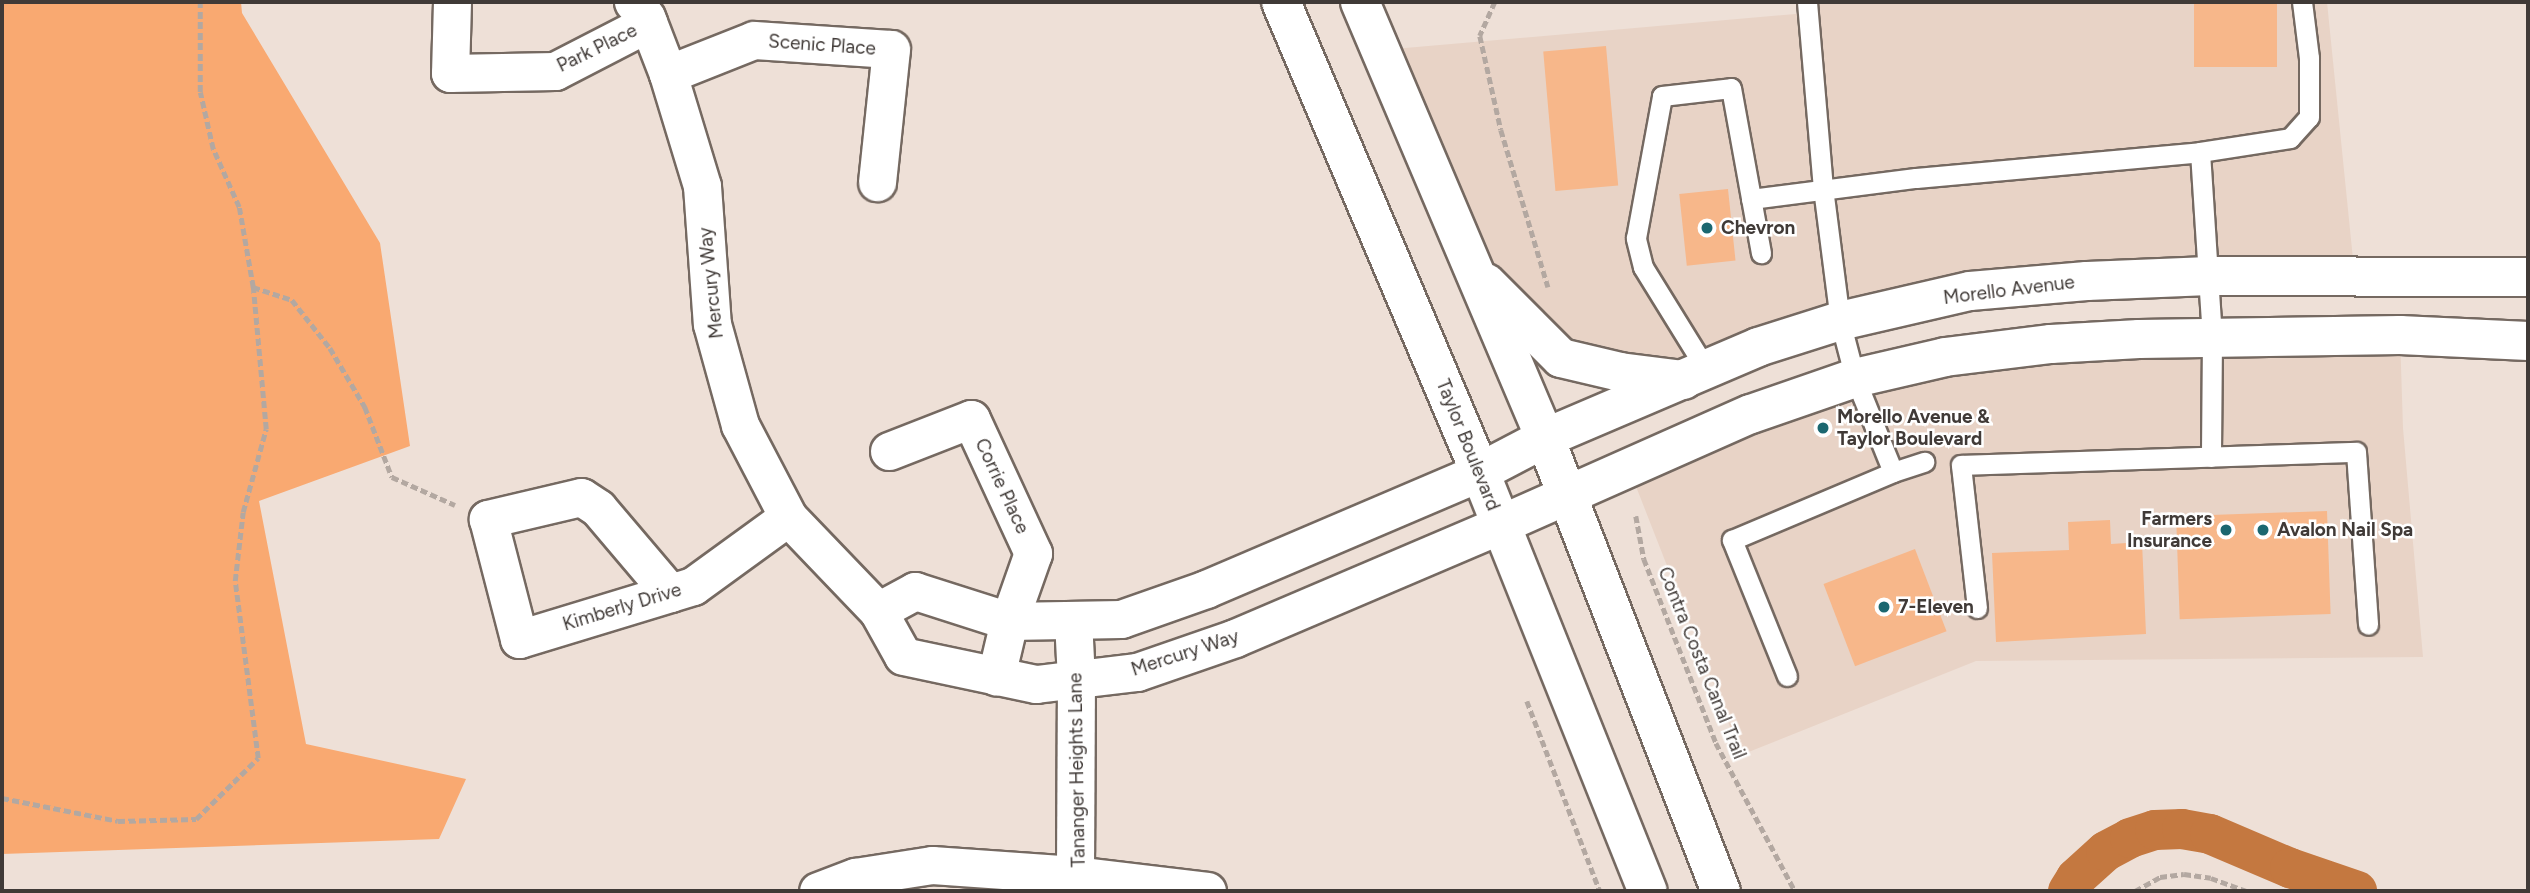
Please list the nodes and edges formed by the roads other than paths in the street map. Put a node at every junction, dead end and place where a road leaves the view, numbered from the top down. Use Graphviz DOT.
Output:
graph roads {
  1 [pos="452,2"];
  2 [pos="1281,2"];
  3 [pos="1360,2"];
  4 [pos="1807,2"];
  5 [pos="2302,2"];
  6 [pos="640,12"];
  7 [pos="668,74"];
  8 [pos="2200,152"];
  9 [pos="877,182"];
  10 [pos="1823,188"];
  11 [pos="1751,199"];
  12 [pos="1761,253"];
  13 [pos="1470,267"];
  14 [pos="2209,276"];
  15 [pos="2528,277"];
  16 [pos="1840,321"];
  17 [pos="2211,338"];
  18 [pos="2528,341"];
  19 [pos="1695,375"];
  20 [pos="1856,378"];
  21 [pos="1545,438"];
  22 [pos="889,451"];
  23 [pos="2211,457"];
  24 [pos="1924,462"];
  25 [pos="1893,471"];
  26 [pos="1480,472"];
  27 [pos="1567,496"];
  28 [pos="788,517"];
  29 [pos="1500,525"];
  30 [pos="670,593"];
  31 [pos="1977,608"];
  32 [pos="878,611"];
  33 [pos="1073,620"];
  34 [pos="1009,621"];
  35 [pos="2368,625"];
  36 [pos="996,676"];
  37 [pos="1787,676"];
  38 [pos="1076,679"];
  39 [pos="1075,874"];
  40 [pos="818,891"];
  41 [pos="1207,891"];
  42 [pos="1647,891"];
  43 [pos="1721,891"];
  1 -- 6 [label="street, Park Place"];
  2 -- 26 [label="main road, Taylor Boulevard"];
  3 -- 13 [label="main road"];
  4 -- 10 [label="lane"];
  5 -- 8 [label="lane"];
  6 -- 7 [label="street, Mercury Way"];
  7 -- 9 [label="street, Scenic Place"];
  7 -- 28 [label="street, Mercury Way"];
  8 -- 10 [label="lane"];
  8 -- 14 [label="lane"];
  10 -- 11 [label="lane"];
  10 -- 16 [label="lane"];
  11 -- 12 [label="lane"];
  11 -- 19 [label="lane"];
  13 -- 19 [label="main road"];
  13 -- 21 [label="main road"];
  14 -- 15 [label="main road, Morello Avenue"];
  14 -- 16 [label="main road, Morello Avenue"];
  14 -- 17 [label="lane"];
  16 -- 19 [label="main road, Morello Avenue"];
  16 -- 20 [label="lane"];
  17 -- 18 [label="main road"];
  17 -- 20 [label="main road"];
  17 -- 23 [label="lane"];
  19 -- 21 [label="main road, Morello Avenue"];
  20 -- 25 [label="lane"];
  20 -- 27 [label="main road"];
  21 -- 26 [label="main road, Morello Avenue"];
  21 -- 27 [label="main road"];
  22 -- 34 [label="street, Corrie Place"];
  23 -- 31 [label="lane"];
  23 -- 35 [label="lane"];
  24 -- 25 [label="lane"];
  25 -- 37 [label="lane"];
  26 -- 29 [label="main road, Taylor Boulevard"];
  26 -- 33 [label="street"];
  27 -- 29 [label="main road"];
  27 -- 43 [label="main road"];
  28 -- 30 [label="street, Kimberly Drive"];
  28 -- 32 [label="street, Mercury Way"];
  29 -- 38 [label="street, Mercury Way"];
  29 -- 42 [label="main road, Taylor Boulevard"];
  30 -- 30 [label="street, Kimberly Drive"];
  32 -- 34 [label="street"];
  32 -- 36 [label="street, Mercury Way"];
  33 -- 34 [label="street"];
  33 -- 38 [label="street, Tananger Heights Lane"];
  34 -- 36 [label="street, Corrie Place"];
  36 -- 38 [label="street, Mercury Way"];
  38 -- 39 [label="street, Tananger Heights Lane"];
  39 -- 40 [label="street"];
  39 -- 41 [label="street, Tananger Heights Lane"];
}
